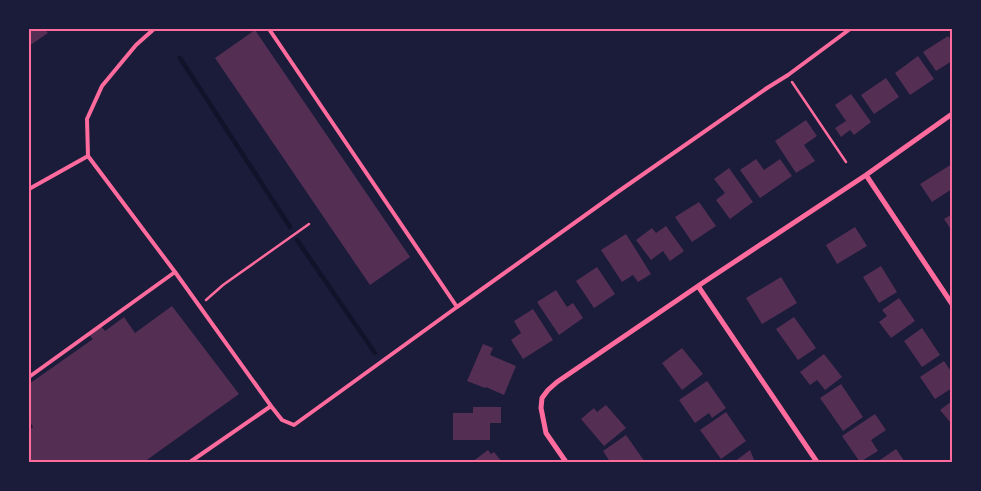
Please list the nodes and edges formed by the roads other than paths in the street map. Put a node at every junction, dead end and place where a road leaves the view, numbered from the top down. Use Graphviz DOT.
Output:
graph roads {
  1 [pos="154,29"];
  2 [pos="270,29"];
  3 [pos="850,29"];
  4 [pos="952,114"];
  5 [pos="88,156"];
  6 [pos="866,175"];
  7 [pos="29,189"];
  8 [pos="175,272"];
  9 [pos="698,286"];
  10 [pos="952,304"];
  11 [pos="457,307"];
  12 [pos="29,376"];
  13 [pos="271,406"];
  14 [pos="190,462"];
  15 [pos="566,462"];
  16 [pos="817,462"];
  1 -- 5 [label="lane"];
  2 -- 11 [label="lane"];
  3 -- 11 [label="lane"];
  4 -- 6 [label="street"];
  5 -- 7 [label="lane"];
  5 -- 8 [label="lane"];
  6 -- 9 [label="street"];
  6 -- 10 [label="street"];
  8 -- 12 [label="lane"];
  8 -- 13 [label="lane"];
  9 -- 15 [label="street"];
  9 -- 16 [label="street"];
  11 -- 13 [label="lane"];
  13 -- 14 [label="lane"];
}
